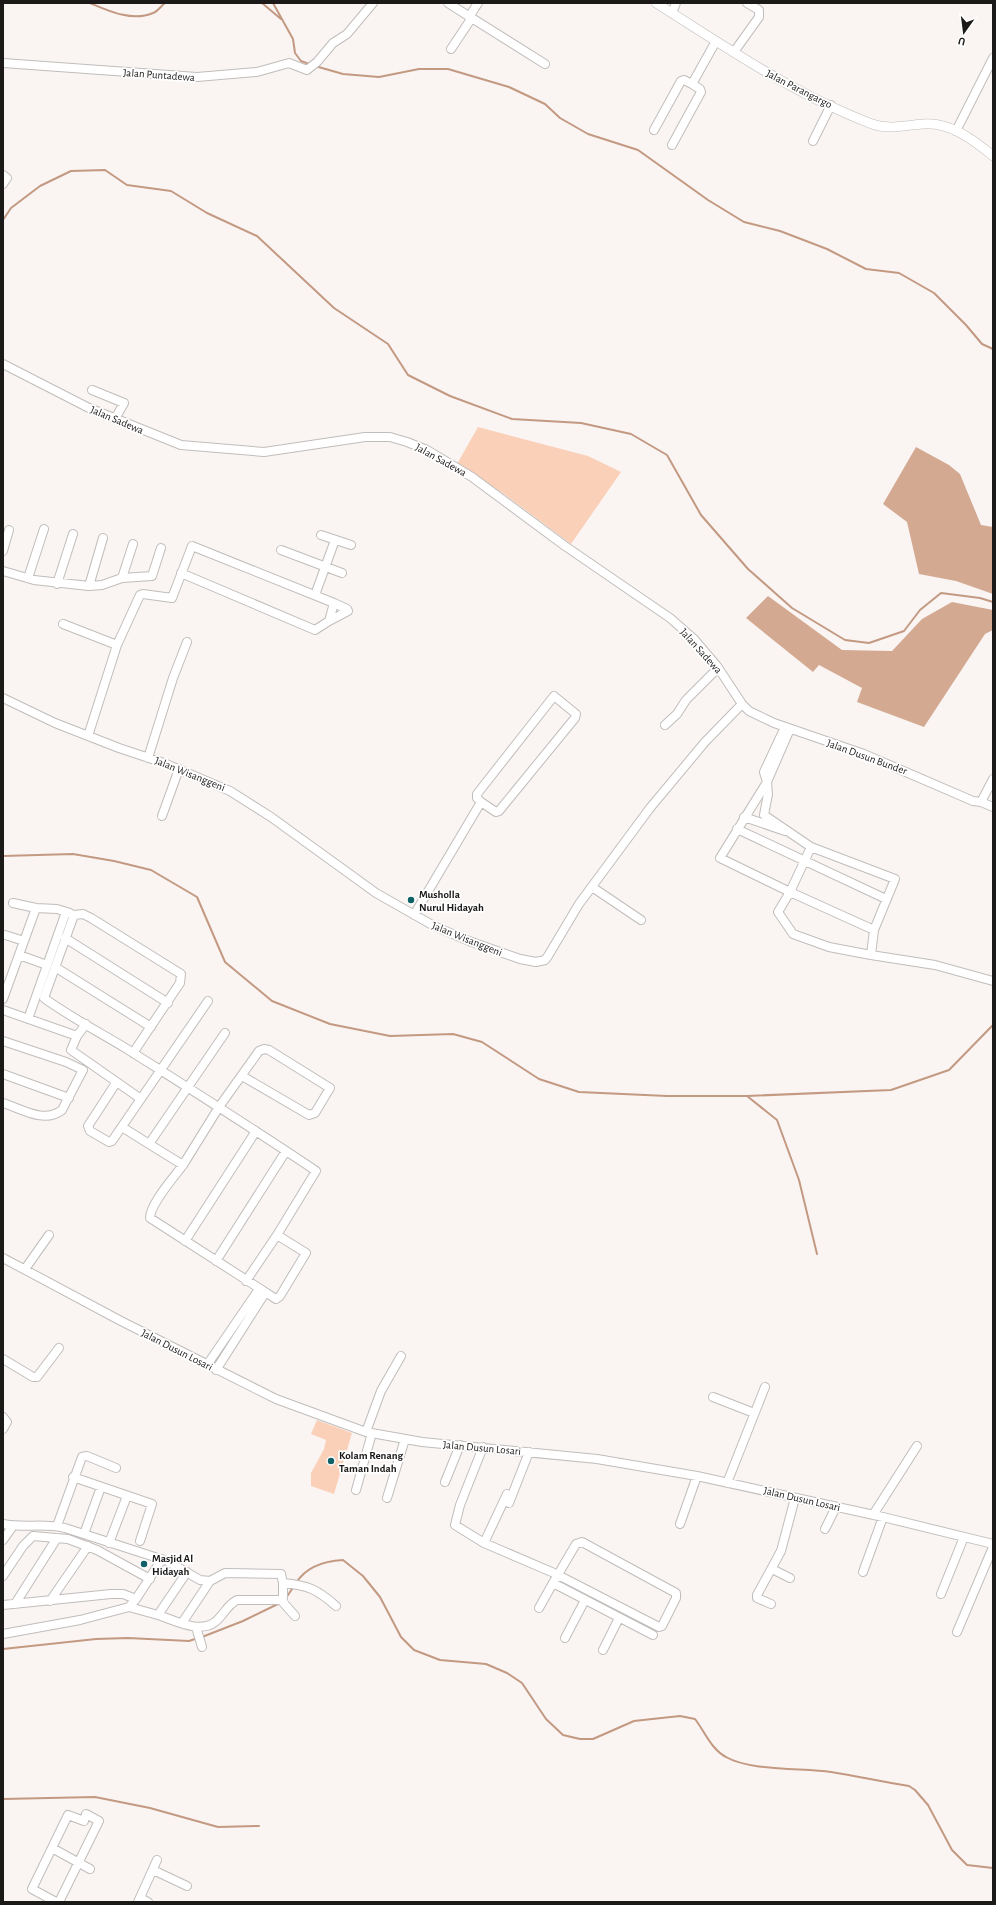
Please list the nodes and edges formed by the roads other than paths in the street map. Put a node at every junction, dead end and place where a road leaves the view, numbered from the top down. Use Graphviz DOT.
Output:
graph roads {
  1 [pos="373,3"];
  2 [pos="448,3"];
  3 [pos="478,3"];
  4 [pos="656,3"];
  5 [pos="676,3"];
  6 [pos="747,3"];
  7 [pos="672,13"];
  8 [pos="470,18"];
  9 [pos="716,41"];
  10 [pos="451,49"];
  11 [pos="734,52"];
  12 [pos="993,58"];
  13 [pos="3,63"];
  14 [pos="545,64"];
  15 [pos="692,84"];
  16 [pos="831,106"];
  17 [pos="654,130"];
  18 [pos="956,131"];
  19 [pos="813,141"];
  20 [pos="672,145"];
  21 [pos="993,156"];
  22 [pos="3,175"];
  23 [pos="3,184"];
  24 [pos="3,364"];
  25 [pos="92,390"];
  26 [pos="115,419"];
  27 [pos="9,530"];
  28 [pos="44,530"];
  29 [pos="73,534"];
  30 [pos="321,535"];
  31 [pos="103,538"];
  32 [pos="334,540"];
  33 [pos="133,544"];
  34 [pos="351,545"];
  35 [pos="160,548"];
  36 [pos="281,550"];
  37 [pos="3,551"];
  38 [pos="325,567"];
  39 [pos="3,571"];
  40 [pos="181,573"];
  41 [pos="342,573"];
  42 [pos="28,578"];
  43 [pos="122,578"];
  44 [pos="57,584"];
  45 [pos="89,586"];
  46 [pos="315,595"];
  47 [pos="334,603"];
  48 [pos="329,621"];
  49 [pos="63,624"];
  50 [pos="187,642"];
  51 [pos="117,645"];
  52 [pos="718,668"];
  53 [pos="3,698"];
  54 [pos="742,704"];
  55 [pos="665,726"];
  56 [pos="788,728"];
  57 [pos="88,736"];
  58 [pos="148,758"];
  59 [pos="179,769"];
  60 [pos="993,779"];
  61 [pos="767,782"];
  62 [pos="481,802"];
  63 [pos="981,802"];
  64 [pos="993,807"];
  65 [pos="764,815"];
  66 [pos="162,816"];
  67 [pos="744,817"];
  68 [pos="767,826"];
  69 [pos="737,829"];
  70 [pos="793,833"];
  71 [pos="811,847"];
  72 [pos="804,860"];
  73 [pos="592,887"];
  74 [pos="790,892"];
  75 [pos="886,899"];
  76 [pos="13,903"];
  77 [pos="36,908"];
  78 [pos="70,914"];
  79 [pos="414,915"];
  80 [pos="641,920"];
  81 [pos="874,930"];
  82 [pos="5,935"];
  83 [pos="65,938"];
  84 [pos="24,941"];
  85 [pos="19,955"];
  86 [pos="871,955"];
  87 [pos="51,966"];
  88 [pos="993,981"];
  89 [pos="3,999"];
  90 [pos="208,1001"];
  91 [pos="168,1003"];
  92 [pos="3,1010"];
  93 [pos="28,1019"];
  94 [pos="86,1024"];
  95 [pos="151,1027"];
  96 [pos="225,1033"];
  97 [pos="77,1036"];
  98 [pos="3,1041"];
  99 [pos="71,1050"];
  100 [pos="134,1053"];
  101 [pos="66,1062"];
  102 [pos="87,1063"];
  103 [pos="82,1070"];
  104 [pos="161,1071"];
  105 [pos="3,1074"];
  106 [pos="242,1076"];
  107 [pos="116,1083"];
  108 [pos="188,1088"];
  109 [pos="69,1098"];
  110 [pos="141,1099"];
  111 [pos="3,1103"];
  112 [pos="219,1107"];
  113 [pos="122,1127"];
  114 [pos="256,1131"];
  115 [pos="149,1144"];
  116 [pos="286,1151"];
  117 [pos="182,1165"];
  118 [pos="49,1234"];
  119 [pos="277,1235"];
  120 [pos="185,1241"];
  121 [pos="3,1258"];
  122 [pos="216,1261"];
  123 [pos="25,1270"];
  124 [pos="246,1281"];
  125 [pos="262,1291"];
  126 [pos="59,1348"];
  127 [pos="401,1356"];
  128 [pos="3,1360"];
  129 [pos="208,1365"];
  130 [pos="216,1370"];
  131 [pos="765,1387"];
  132 [pos="713,1397"];
  133 [pos="754,1413"];
  134 [pos="3,1417"];
  135 [pos="3,1429"];
  136 [pos="369,1432"];
  137 [pos="405,1440"];
  138 [pos="460,1445"];
  139 [pos="917,1446"];
  140 [pos="483,1447"];
  141 [pos="529,1452"];
  142 [pos="116,1468"];
  143 [pos="697,1476"];
  144 [pos="74,1477"];
  145 [pos="445,1482"];
  146 [pos="727,1483"];
  147 [pos="101,1487"];
  148 [pos="356,1490"];
  149 [pos="508,1494"];
  150 [pos="128,1496"];
  151 [pos="387,1498"];
  152 [pos="795,1498"];
  153 [pos="836,1507"];
  154 [pos="873,1515"];
  155 [pos="503,1516"];
  156 [pos="883,1517"];
  157 [pos="3,1524"];
  158 [pos="680,1524"];
  159 [pos="13,1526"];
  160 [pos="56,1526"];
  161 [pos="825,1529"];
  162 [pos="84,1534"];
  163 [pos="964,1537"];
  164 [pos="57,1538"];
  165 [pos="3,1540"];
  166 [pos="140,1541"];
  167 [pos="109,1543"];
  168 [pos="484,1543"];
  169 [pos="993,1545"];
  170 [pos="88,1546"];
  171 [pos="162,1559"];
  172 [pos="772,1569"];
  173 [pos="187,1572"];
  174 [pos="863,1572"];
  175 [pos="558,1575"];
  176 [pos="3,1576"];
  177 [pos="150,1578"];
  178 [pos="790,1578"];
  179 [pos="210,1581"];
  180 [pos="554,1583"];
  181 [pos="283,1584"];
  182 [pos="941,1594"];
  183 [pos="136,1599"];
  184 [pos="585,1600"];
  185 [pos="50,1601"];
  186 [pos="283,1602"];
  187 [pos="15,1604"];
  188 [pos="771,1604"];
  189 [pos="3,1605"];
  190 [pos="336,1606"];
  191 [pos="129,1607"];
  192 [pos="539,1608"];
  193 [pos="158,1615"];
  194 [pos="296,1616"];
  195 [pos="619,1618"];
  196 [pos="182,1623"];
  197 [pos="197,1629"];
  198 [pos="957,1632"];
  199 [pos="3,1634"];
  200 [pos="653,1635"];
  201 [pos="565,1638"];
  202 [pos="202,1646"];
  203 [pos="603,1650"];
  204 [pos="52,1848"];
  205 [pos="157,1860"];
  206 [pos="78,1862"];
  207 [pos="90,1869"];
  208 [pos="153,1870"];
  209 [pos="187,1886"];
  210 [pos="139,1900"];
  211 [pos="57,1902"];
  212 [pos="148,1902"];
  1 -- 13 [label="street, Jalan Puntadewa"];
  2 -- 8 [label="street"];
  3 -- 8 [label="street"];
  4 -- 7 [label="street, Jalan Parangargo"];
  5 -- 7 [label="street"];
  6 -- 11 [label="street"];
  7 -- 9 [label="street, Jalan Parangargo"];
  8 -- 10 [label="street"];
  8 -- 14 [label="street"];
  9 -- 11 [label="street, Jalan Parangargo"];
  9 -- 15 [label="street"];
  11 -- 16 [label="street, Jalan Parangargo"];
  12 -- 18 [label="street"];
  15 -- 17 [label="street"];
  15 -- 20 [label="street"];
  16 -- 18 [label="street, Jalan Parangargo"];
  16 -- 19 [label="street"];
  18 -- 21 [label="street, Jalan Parangargo"];
  22 -- 23 [label="street"];
  24 -- 26 [label="street, Jalan Sadewa"];
  25 -- 26 [label="street"];
  26 -- 52 [label="street, Jalan Sadewa"];
  27 -- 37 [label="street"];
  28 -- 42 [label="street"];
  29 -- 44 [label="street"];
  30 -- 32 [label="street"];
  31 -- 45 [label="street"];
  32 -- 34 [label="street"];
  32 -- 38 [label="street"];
  33 -- 43 [label="street"];
  35 -- 43 [label="street"];
  36 -- 38 [label="street"];
  38 -- 41 [label="street"];
  38 -- 46 [label="street"];
  39 -- 42 [label="street"];
  40 -- 46 [label="street"];
  40 -- 48 [label="street"];
  40 -- 51 [label="street"];
  42 -- 44 [label="street"];
  43 -- 45 [label="street"];
  44 -- 45 [label="street"];
  46 -- 47 [label="street"];
  47 -- 48 [label="street"];
  47 -- 48 [label="street"];
  49 -- 51 [label="street"];
  50 -- 58 [label="street"];
  51 -- 57 [label="street"];
  52 -- 54 [label="street, Jalan Sadewa"];
  52 -- 55 [label="street"];
  53 -- 57 [label="street, Jalan Wisanggeni"];
  54 -- 56 [label="street, Jalan Dusun Bunder"];
  54 -- 73 [label="street, Jalan Wisanggeni"];
  56 -- 61 [label="street"];
  56 -- 63 [label="street, Jalan Dusun Bunder"];
  57 -- 58 [label="street, Jalan Wisanggeni"];
  58 -- 59 [label="street, Jalan Wisanggeni"];
  59 -- 66 [label="street"];
  59 -- 79 [label="street, Jalan Wisanggeni"];
  60 -- 63 [label="street"];
  61 -- 65 [label="street"];
  61 -- 67 [label="street"];
  62 -- 62 [label="street"];
  62 -- 79 [label="street"];
  63 -- 64 [label="street, Jalan Dusun Bunder"];
  65 -- 68 [label="street"];
  65 -- 70 [label="street"];
  67 -- 68 [label="street"];
  67 -- 69 [label="street"];
  68 -- 70 [label="street"];
  69 -- 72 [label="street"];
  69 -- 74 [label="street"];
  70 -- 71 [label="street"];
  71 -- 72 [label="street"];
  71 -- 75 [label="street"];
  72 -- 74 [label="street"];
  72 -- 75 [label="street"];
  73 -- 79 [label="street, Jalan Wisanggeni"];
  73 -- 80 [label="street"];
  74 -- 81 [label="street"];
  74 -- 86 [label="street"];
  75 -- 81 [label="street"];
  76 -- 77 [label="street"];
  77 -- 78 [label="street"];
  77 -- 84 [label="street"];
  78 -- 83 [label="street"];
  78 -- 87 [label="street"];
  78 -- 91 [label="street"];
  81 -- 86 [label="street"];
  82 -- 84 [label="street"];
  83 -- 87 [label="street"];
  83 -- 91 [label="street"];
  84 -- 85 [label="street"];
  85 -- 87 [label="street"];
  85 -- 89 [label="street"];
  86 -- 88 [label="street"];
  87 -- 93 [label="street"];
  87 -- 94 [label="street"];
  87 -- 95 [label="street"];
  90 -- 104 [label="street"];
  91 -- 95 [label="street"];
  92 -- 93 [label="street"];
  93 -- 97 [label="street"];
  94 -- 97 [label="street"];
  94 -- 100 [label="street"];
  95 -- 100 [label="street"];
  96 -- 108 [label="street"];
  97 -- 99 [label="street"];
  98 -- 101 [label="street"];
  99 -- 101 [label="street"];
  99 -- 102 [label="street"];
  100 -- 104 [label="street"];
  101 -- 103 [label="street"];
  102 -- 103 [label="street"];
  102 -- 107 [label="street"];
  103 -- 109 [label="street"];
  104 -- 108 [label="street"];
  104 -- 110 [label="street"];
  105 -- 109 [label="street"];
  106 -- 106 [label="street"];
  106 -- 112 [label="street"];
  107 -- 110 [label="street"];
  107 -- 113 [label="street"];
  108 -- 112 [label="street"];
  108 -- 115 [label="street"];
  109 -- 111 [label="street"];
  110 -- 113 [label="street"];
  112 -- 114 [label="street"];
  112 -- 117 [label="street"];
  113 -- 115 [label="street"];
  114 -- 116 [label="street"];
  114 -- 120 [label="street"];
  115 -- 117 [label="street"];
  116 -- 119 [label="street"];
  116 -- 122 [label="street"];
  117 -- 120 [label="street"];
  118 -- 123 [label="street"];
  119 -- 124 [label="street"];
  119 -- 125 [label="street"];
  120 -- 122 [label="street"];
  121 -- 123 [label="street, Jalan Dusun Losari"];
  122 -- 124 [label="street"];
  123 -- 129 [label="street, Jalan Dusun Losari"];
  124 -- 125 [label="street"];
  125 -- 129 [label="street"];
  125 -- 130 [label="street"];
  126 -- 128 [label="street"];
  127 -- 136 [label="street"];
  129 -- 130 [label="street, Jalan Dusun Losari"];
  130 -- 136 [label="street, Jalan Dusun Losari"];
  131 -- 133 [label="street"];
  132 -- 133 [label="street"];
  133 -- 146 [label="street"];
  134 -- 135 [label="street"];
  136 -- 137 [label="street, Jalan Dusun Losari"];
  136 -- 148 [label="street"];
  137 -- 138 [label="street, Jalan Dusun Losari"];
  137 -- 151 [label="street"];
  138 -- 140 [label="street, Jalan Dusun Losari"];
  138 -- 145 [label="street"];
  139 -- 154 [label="street"];
  140 -- 141 [label="street, Jalan Dusun Losari"];
  140 -- 168 [label="street"];
  141 -- 143 [label="street, Jalan Dusun Losari"];
  141 -- 155 [label="street"];
  142 -- 144 [label="street"];
  143 -- 146 [label="street, Jalan Dusun Losari"];
  143 -- 158 [label="street"];
  144 -- 147 [label="street"];
  144 -- 160 [label="street"];
  146 -- 152 [label="street, Jalan Dusun Losari"];
  147 -- 150 [label="street"];
  147 -- 162 [label="street"];
  149 -- 168 [label="street"];
  150 -- 166 [label="street"];
  150 -- 167 [label="street"];
  152 -- 153 [label="street, Jalan Dusun Losari"];
  152 -- 172 [label="street"];
  153 -- 154 [label="street, Jalan Dusun Losari"];
  153 -- 161 [label="street"];
  154 -- 156 [label="street, Jalan Dusun Losari"];
  156 -- 163 [label="street, Jalan Dusun Losari"];
  156 -- 174 [label="street"];
  157 -- 159 [label="street"];
  159 -- 160 [label="street"];
  159 -- 165 [label="street"];
  160 -- 162 [label="street"];
  162 -- 167 [label="street"];
  163 -- 169 [label="street, Jalan Dusun Losari"];
  163 -- 182 [label="street"];
  164 -- 170 [label="street"];
  164 -- 176 [label="street"];
  164 -- 187 [label="street"];
  167 -- 171 [label="street"];
  168 -- 175 [label="street"];
  169 -- 198 [label="street"];
  170 -- 177 [label="street"];
  170 -- 185 [label="street"];
  171 -- 173 [label="street"];
  171 -- 177 [label="street"];
  172 -- 178 [label="street"];
  172 -- 188 [label="street"];
  173 -- 179 [label="street"];
  173 -- 193 [label="street"];
  175 -- 175 [label="street"];
  175 -- 180 [label="street"];
  177 -- 183 [label="street"];
  179 -- 181 [label="street"];
  179 -- 196 [label="street"];
  180 -- 184 [label="street"];
  180 -- 192 [label="street"];
  181 -- 186 [label="street"];
  181 -- 190 [label="street"];
  183 -- 185 [label="street"];
  183 -- 191 [label="street"];
  184 -- 195 [label="street"];
  184 -- 201 [label="street"];
  185 -- 187 [label="street"];
  186 -- 194 [label="street"];
  186 -- 197 [label="street"];
  187 -- 189 [label="street"];
  191 -- 193 [label="street"];
  191 -- 199 [label="street"];
  193 -- 196 [label="street"];
  195 -- 200 [label="street"];
  195 -- 203 [label="street"];
  196 -- 197 [label="street"];
  197 -- 202 [label="street"];
  204 -- 206 [label="street"];
  204 -- 206 [label="street"];
  204 -- 211 [label="street"];
  205 -- 208 [label="street"];
  206 -- 207 [label="street"];
  206 -- 211 [label="street"];
  208 -- 209 [label="street"];
  208 -- 210 [label="street"];
  210 -- 212 [label="street"];
}
